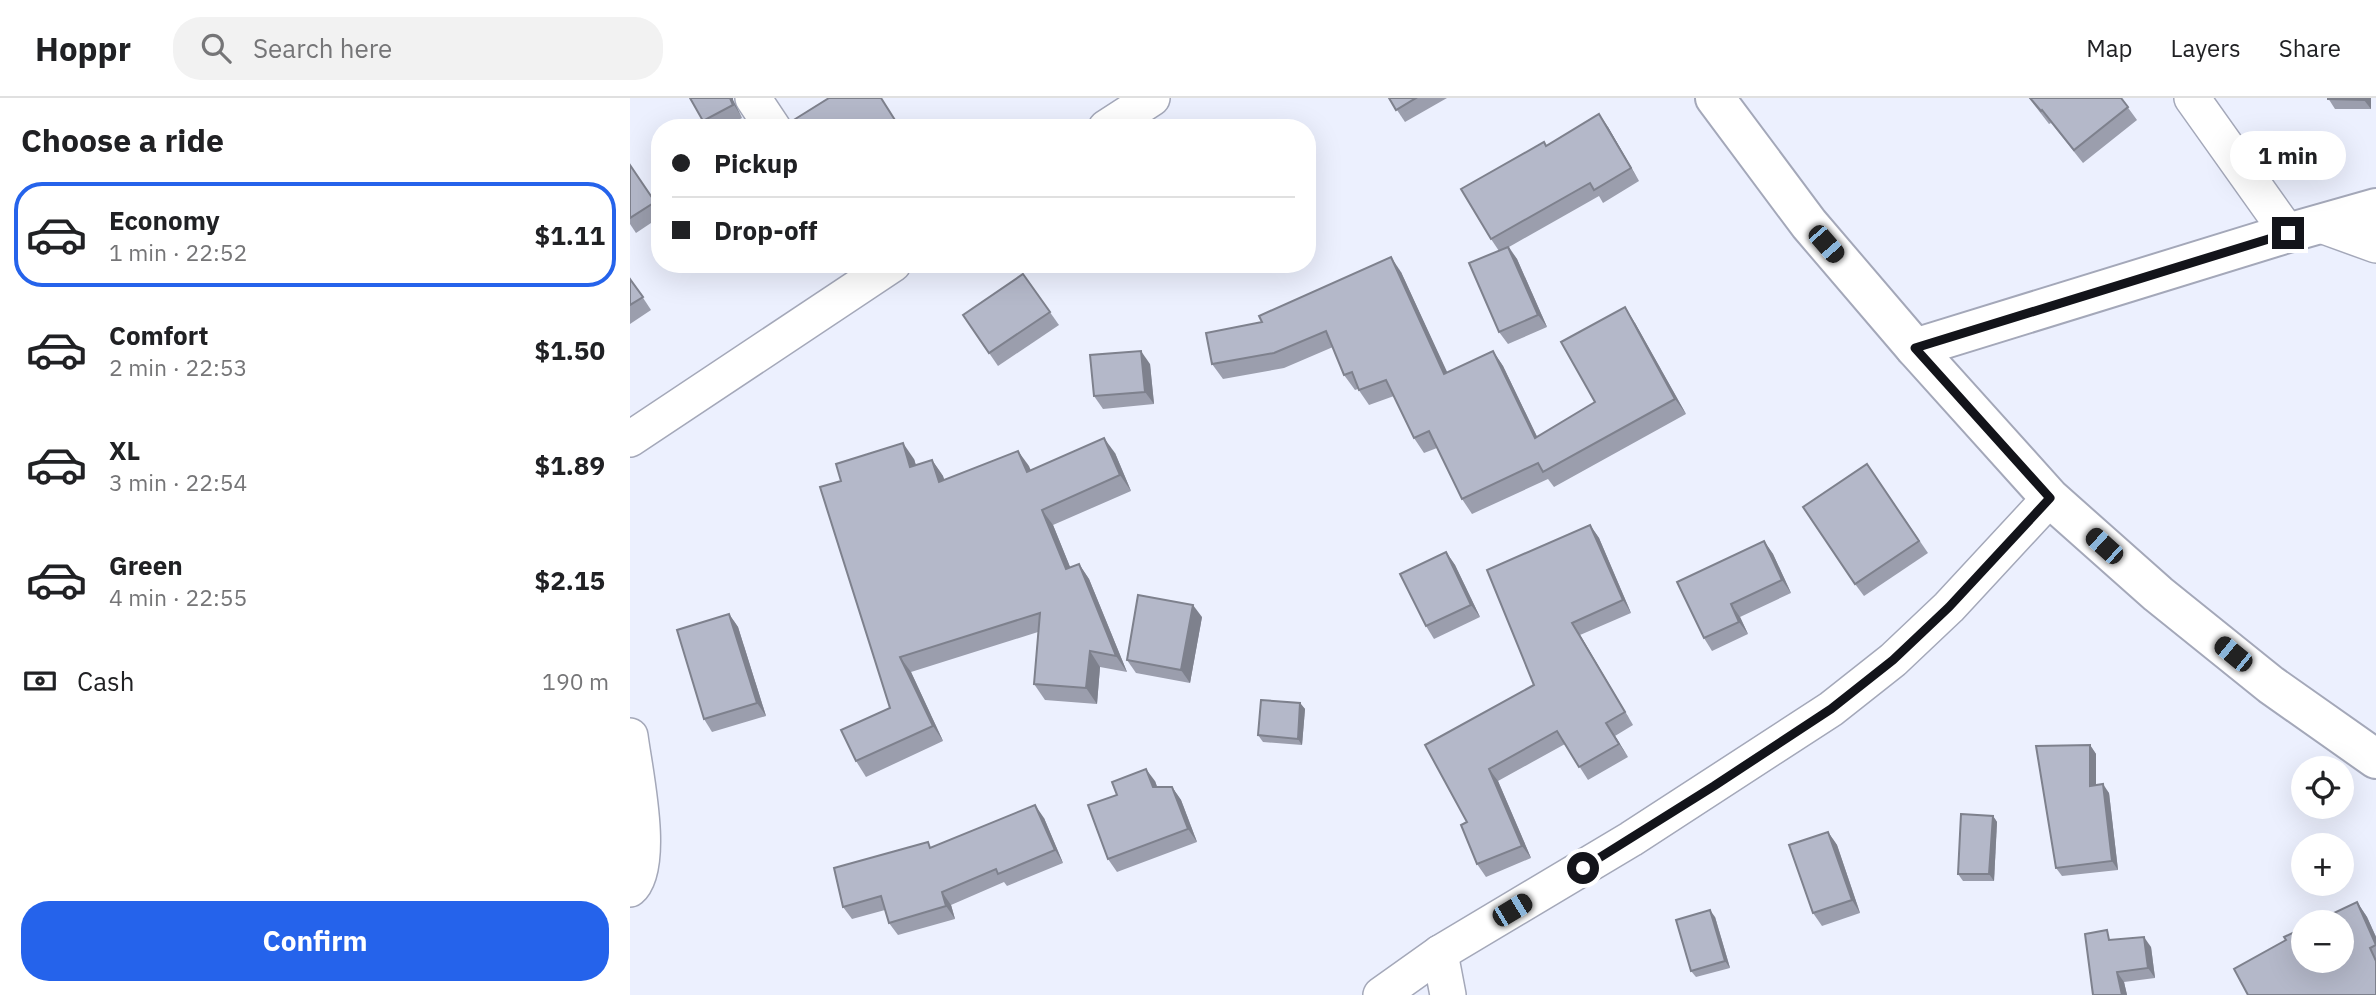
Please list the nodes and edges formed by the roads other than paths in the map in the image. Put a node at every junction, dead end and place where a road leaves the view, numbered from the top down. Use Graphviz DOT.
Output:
graph roads {
  1 [pos="753,98"];
  2 [pos="1152,98"];
  3 [pos="1715,98"];
  4 [pos="2192,98"];
  5 [pos="767,119"];
  6 [pos="1120,119"];
  7 [pos="2376,208"];
  8 [pos="2303,229"];
  9 [pos="2376,245"];
  10 [pos="870,273"];
  11 [pos="1915,348"];
  12 [pos="630,439"];
  13 [pos="2050,498"];
  14 [pos="630,736"];
  15 [pos="2376,759"];
  16 [pos="633,777"];
  17 [pos="630,889"];
  18 [pos="1440,953"];
  19 [pos="1381,995"];
  20 [pos="1448,995"];
  1 -- 5 [label="street"];
  2 -- 6 [label="street"];
  3 -- 11 [label="street"];
  4 -- 8 [label="street"];
  7 -- 8 [label="street"];
  8 -- 9 [label="street"];
  8 -- 11 [label="street"];
  10 -- 12 [label="street"];
  11 -- 13 [label="street"];
  13 -- 15 [label="street"];
  13 -- 18 [label="street"];
  14 -- 16 [label="street"];
  16 -- 17 [label="street"];
  18 -- 19 [label="street"];
  18 -- 20 [label="street"];
}
